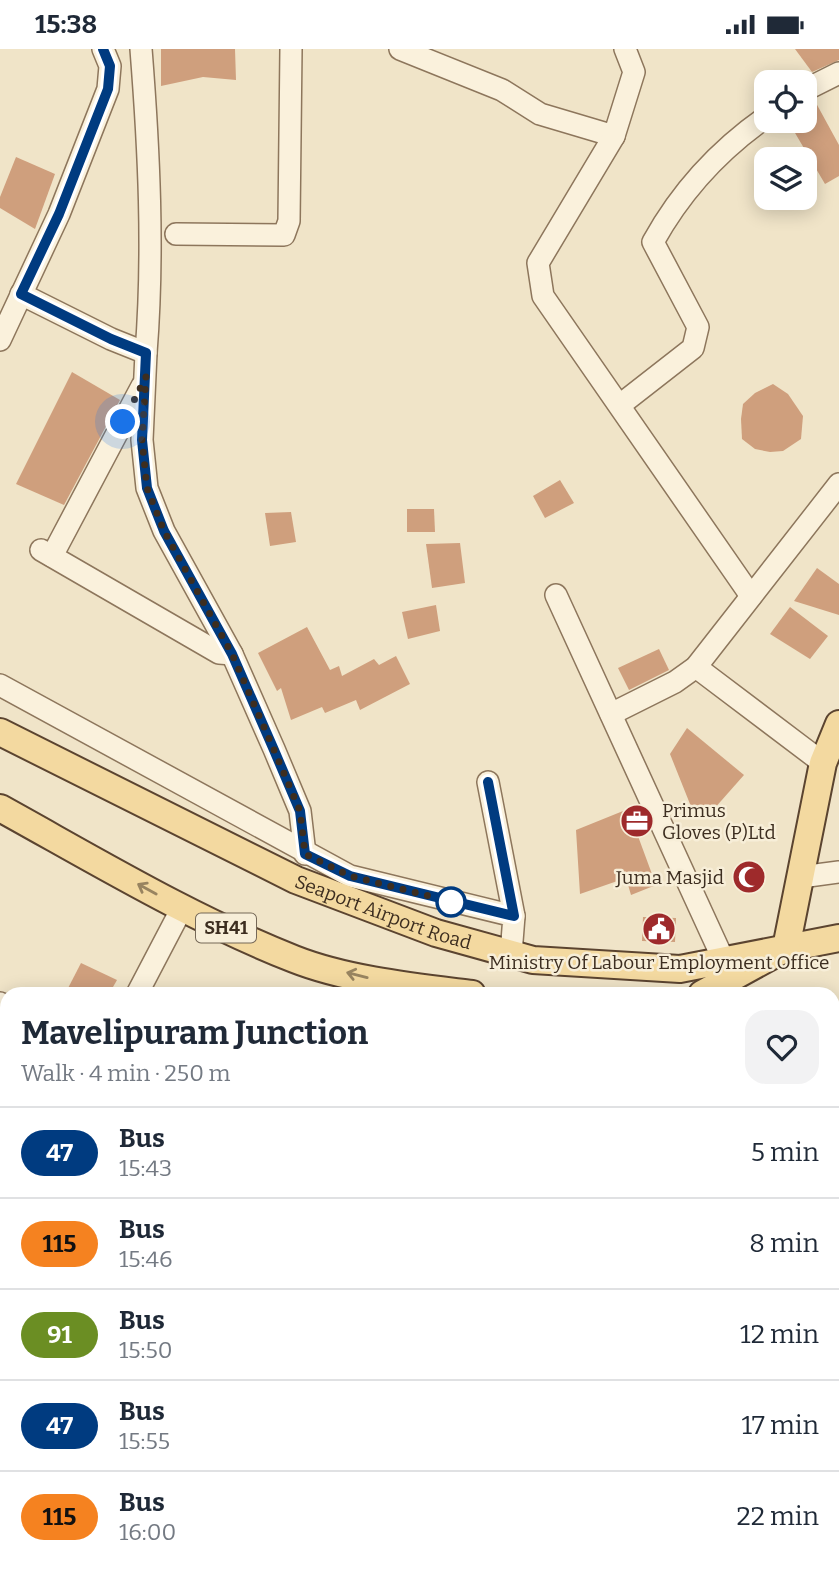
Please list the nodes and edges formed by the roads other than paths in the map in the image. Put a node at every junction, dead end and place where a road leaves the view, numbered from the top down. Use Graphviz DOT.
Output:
graph roads {
  1 [pos="141,49"];
  2 [pos="291,49"];
  3 [pos="400,49"];
  4 [pos="625,49"];
  5 [pos="104,50"];
  6 [pos="839,73"];
  7 [pos="817,84"];
  8 [pos="754,125"];
  9 [pos="614,136"];
  10 [pos="176,234"];
  11 [pos="21,294"];
  12 [pos="0,340"];
  13 [pos="146,353"];
  14 [pos="146,377"];
  15 [pos="620,405"];
  16 [pos="839,484"];
  17 [pos="556,595"];
  18 [pos="751,596"];
  19 [pos="232,654"];
  20 [pos="696,667"];
  21 [pos="0,685"];
  22 [pos="611,714"];
  23 [pos="839,724"];
  24 [pos="0,731"];
  25 [pos="823,763"];
  26 [pos="488,782"];
  27 [pos="0,808"];
  28 [pos="305,854"];
  29 [pos="839,872"];
  30 [pos="801,877"];
  31 [pos="182,908"];
  32 [pos="514,916"];
  33 [pos="839,937"];
  34 [pos="786,948"];
  35 [pos="511,954"];
  36 [pos="724,961"];
  37 [pos="140,987"];
  38 [pos="414,987"];
  39 [pos="715,987"];
  1 -- 13 [label="street"];
  2 -- 10 [label="street"];
  3 -- 9 [label="street"];
  4 -- 9 [label="street"];
  5 -- 11 [label="street"];
  6 -- 7 [label="street"];
  8 -- 15 [label="street"];
  9 -- 15 [label="street"];
  11 -- 12 [label="street"];
  11 -- 13 [label="street"];
  13 -- 14 [label="street"];
  14 -- 19 [label="street"];
  14 -- 19 [label="street"];
  15 -- 18 [label="street"];
  16 -- 18 [label="street"];
  17 -- 22 [label="street"];
  18 -- 20 [label="street"];
  19 -- 28 [label="street"];
  20 -- 22 [label="street"];
  20 -- 25 [label="street"];
  21 -- 28 [label="street"];
  22 -- 36 [label="street"];
  23 -- 25 [label="main road"];
  24 -- 35 [label="main road, Seaport Airport Road"];
  25 -- 30 [label="main road"];
  26 -- 32 [label="street"];
  31 -- 27 [label="main road, SH41, one-way"];
  28 -- 32 [label="street"];
  29 -- 30 [label="street"];
  30 -- 34 [label="main road"];
  31 -- 37 [label="street"];
  38 -- 31 [label="main road, SH41, one-way"];
  32 -- 35 [label="street"];
  33 -- 34 [label="main road, Seaport Airport Road"];
  34 -- 36 [label="main road, Seaport Airport Road"];
  34 -- 39 [label="main road"];
  35 -- 36 [label="main road, Seaport Airport Road"];
}
